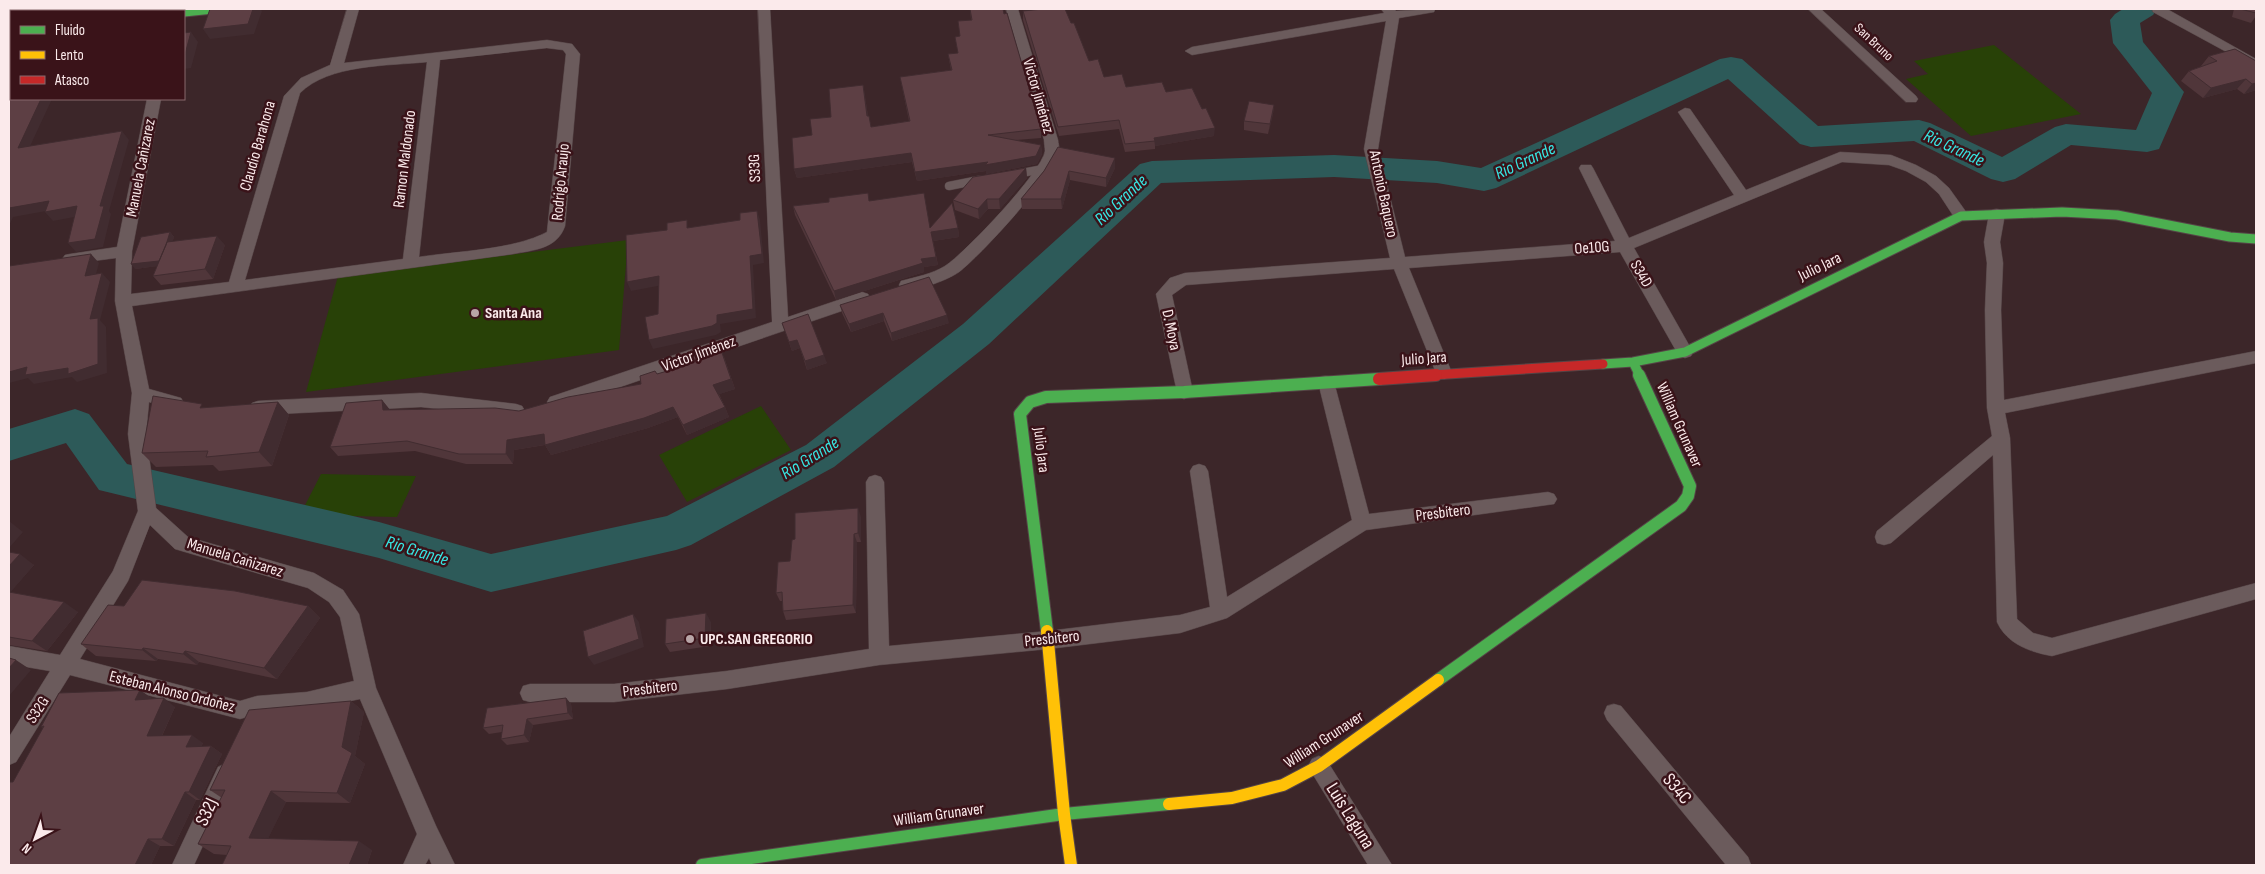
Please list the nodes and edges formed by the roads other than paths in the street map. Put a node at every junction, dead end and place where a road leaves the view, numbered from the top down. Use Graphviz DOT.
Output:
graph roads {
  1 [pos="213,9"];
  2 [pos="353,9"];
  3 [pos="764,9"];
  4 [pos="1012,9"];
  5 [pos="1429,9"];
  6 [pos="1814,9"];
  7 [pos="2164,11"];
  8 [pos="185,12"];
  9 [pos="1390,12"];
  10 [pos="1192,51"];
  11 [pos="434,58"];
  12 [pos="2256,64"];
  13 [pos="336,68"];
  14 [pos="1911,99"];
  15 [pos="154,100"];
  16 [pos="1685,112"];
  17 [pos="1586,168"];
  18 [pos="1043,169"];
  19 [pos="1006,176"];
  20 [pos="987,179"];
  21 [pos="949,186"];
  22 [pos="1742,196"];
  23 [pos="1997,214"];
  24 [pos="1961,216"];
  25 [pos="2256,239"];
  26 [pos="1625,246"];
  27 [pos="124,251"];
  28 [pos="57,261"];
  29 [pos="1399,262"];
  30 [pos="410,264"];
  31 [pos="1184,279"];
  32 [pos="235,287"];
  33 [pos="893,289"];
  34 [pos="874,294"];
  35 [pos="123,301"];
  36 [pos="780,325"];
  37 [pos="1685,352"];
  38 [pos="2256,357"];
  39 [pos="1633,362"];
  40 [pos="1444,373"];
  41 [pos="1326,382"];
  42 [pos="141,392"];
  43 [pos="1184,392"];
  44 [pos="195,406"];
  45 [pos="1996,408"];
  46 [pos="240,409"];
  47 [pos="2001,438"];
  48 [pos="1198,471"];
  49 [pos="875,482"];
  50 [pos="1548,499"];
  51 [pos="147,512"];
  52 [pos="1362,523"];
  53 [pos="1884,537"];
  54 [pos="2256,591"];
  55 [pos="1220,612"];
  56 [pos="1048,640"];
  57 [pos="9,655"];
  58 [pos="879,656"];
  59 [pos="66,665"];
  60 [pos="366,688"];
  61 [pos="530,693"];
  62 [pos="257,705"];
  63 [pos="1614,713"];
  64 [pos="245,732"];
  65 [pos="9,755"];
  66 [pos="232,758"];
  67 [pos="1319,766"];
  68 [pos="1064,814"];
  69 [pos="428,834"];
  70 [pos="183,865"];
  71 [pos="414,865"];
  72 [pos="444,865"];
  73 [pos="702,865"];
  74 [pos="1071,865"];
  75 [pos="1381,865"];
  76 [pos="1740,865"];
  1 -- 8 [label="street"];
  2 -- 13 [label="street"];
  3 -- 36 [label="street, S33G"];
  4 -- 18 [label="street, Victor Jiménez"];
  5 -- 9 [label="street"];
  6 -- 14 [label="street, San Bruno"];
  7 -- 12 [label="street"];
  9 -- 10 [label="street"];
  9 -- 29 [label="street, Antonio Baquero"];
  11 -- 13 [label="street, Rodrigo Araujo"];
  11 -- 30 [label="street, Ramon Maldonado"];
  11 -- 30 [label="street, Rodrigo Araujo"];
  13 -- 32 [label="street, Claudio Barahona"];
  15 -- 27 [label="street, Manuela Cañizarez"];
  16 -- 22 [label="street"];
  17 -- 26 [label="street, S34D"];
  18 -- 19 [label="lane"];
  18 -- 33 [label="street, Victor Jiménez"];
  20 -- 21 [label="lane"];
  22 -- 24 [label="street, Oe10G"];
  22 -- 26 [label="street, Oe10G"];
  23 -- 24 [label="street, Julio Jara"];
  23 -- 25 [label="street, Julio Jara"];
  23 -- 45 [label="street"];
  24 -- 37 [label="street, Julio Jara"];
  26 -- 29 [label="street, Oe10G"];
  26 -- 37 [label="street, S34D"];
  27 -- 28 [label="street"];
  27 -- 35 [label="street, Manuela Cañizarez"];
  29 -- 31 [label="street, Oe10G"];
  29 -- 40 [label="street, Antonio Baquero"];
  30 -- 32 [label="street, Rodrigo Araujo"];
  31 -- 43 [label="street, D. Moya"];
  32 -- 35 [label="street, Rodrigo Araujo"];
  34 -- 36 [label="street, Victor Jiménez"];
  35 -- 42 [label="street, Manuela Cañizarez"];
  36 -- 46 [label="street, Victor Jiménez"];
  37 -- 39 [label="street, Julio Jara"];
  38 -- 45 [label="street"];
  39 -- 40 [label="street, Julio Jara"];
  39 -- 67 [label="street, William Grunaver"];
  40 -- 41 [label="street, Julio Jara"];
  41 -- 43 [label="street, Julio Jara"];
  41 -- 52 [label="street"];
  42 -- 44 [label="street"];
  42 -- 51 [label="street, Manuela Cañizarez"];
  43 -- 56 [label="street, Julio Jara"];
  45 -- 47 [label="street"];
  47 -- 53 [label="street"];
  47 -- 54 [label="street"];
  48 -- 55 [label="street"];
  49 -- 58 [label="street"];
  50 -- 52 [label="street, Presbítero"];
  51 -- 59 [label="street, S32G"];
  51 -- 60 [label="street, Manuela Cañizarez"];
  52 -- 55 [label="street, Presbítero"];
  55 -- 56 [label="street, Presbítero"];
  56 -- 58 [label="street, Presbítero"];
  56 -- 68 [label="street, Julio Jara"];
  57 -- 59 [label="street, Esteban Alonso Ordoñez"];
  58 -- 61 [label="street, Presbítero"];
  59 -- 62 [label="street, Esteban Alonso Ordoñez"];
  59 -- 65 [label="street, S32G"];
  60 -- 62 [label="street, Esteban Alonso Ordoñez"];
  60 -- 69 [label="street, Manuela Cañizarez"];
  62 -- 64 [label="street"];
  63 -- 76 [label="street, S34C"];
  66 -- 70 [label="street, S32J"];
  67 -- 68 [label="street, William Grunaver"];
  67 -- 75 [label="street, Luis Laguna"];
  68 -- 73 [label="street, William Grunaver"];
  68 -- 74 [label="street, Julio Jara"];
  69 -- 71 [label="street"];
  69 -- 72 [label="street, Manuela Cañizarez"];
}
